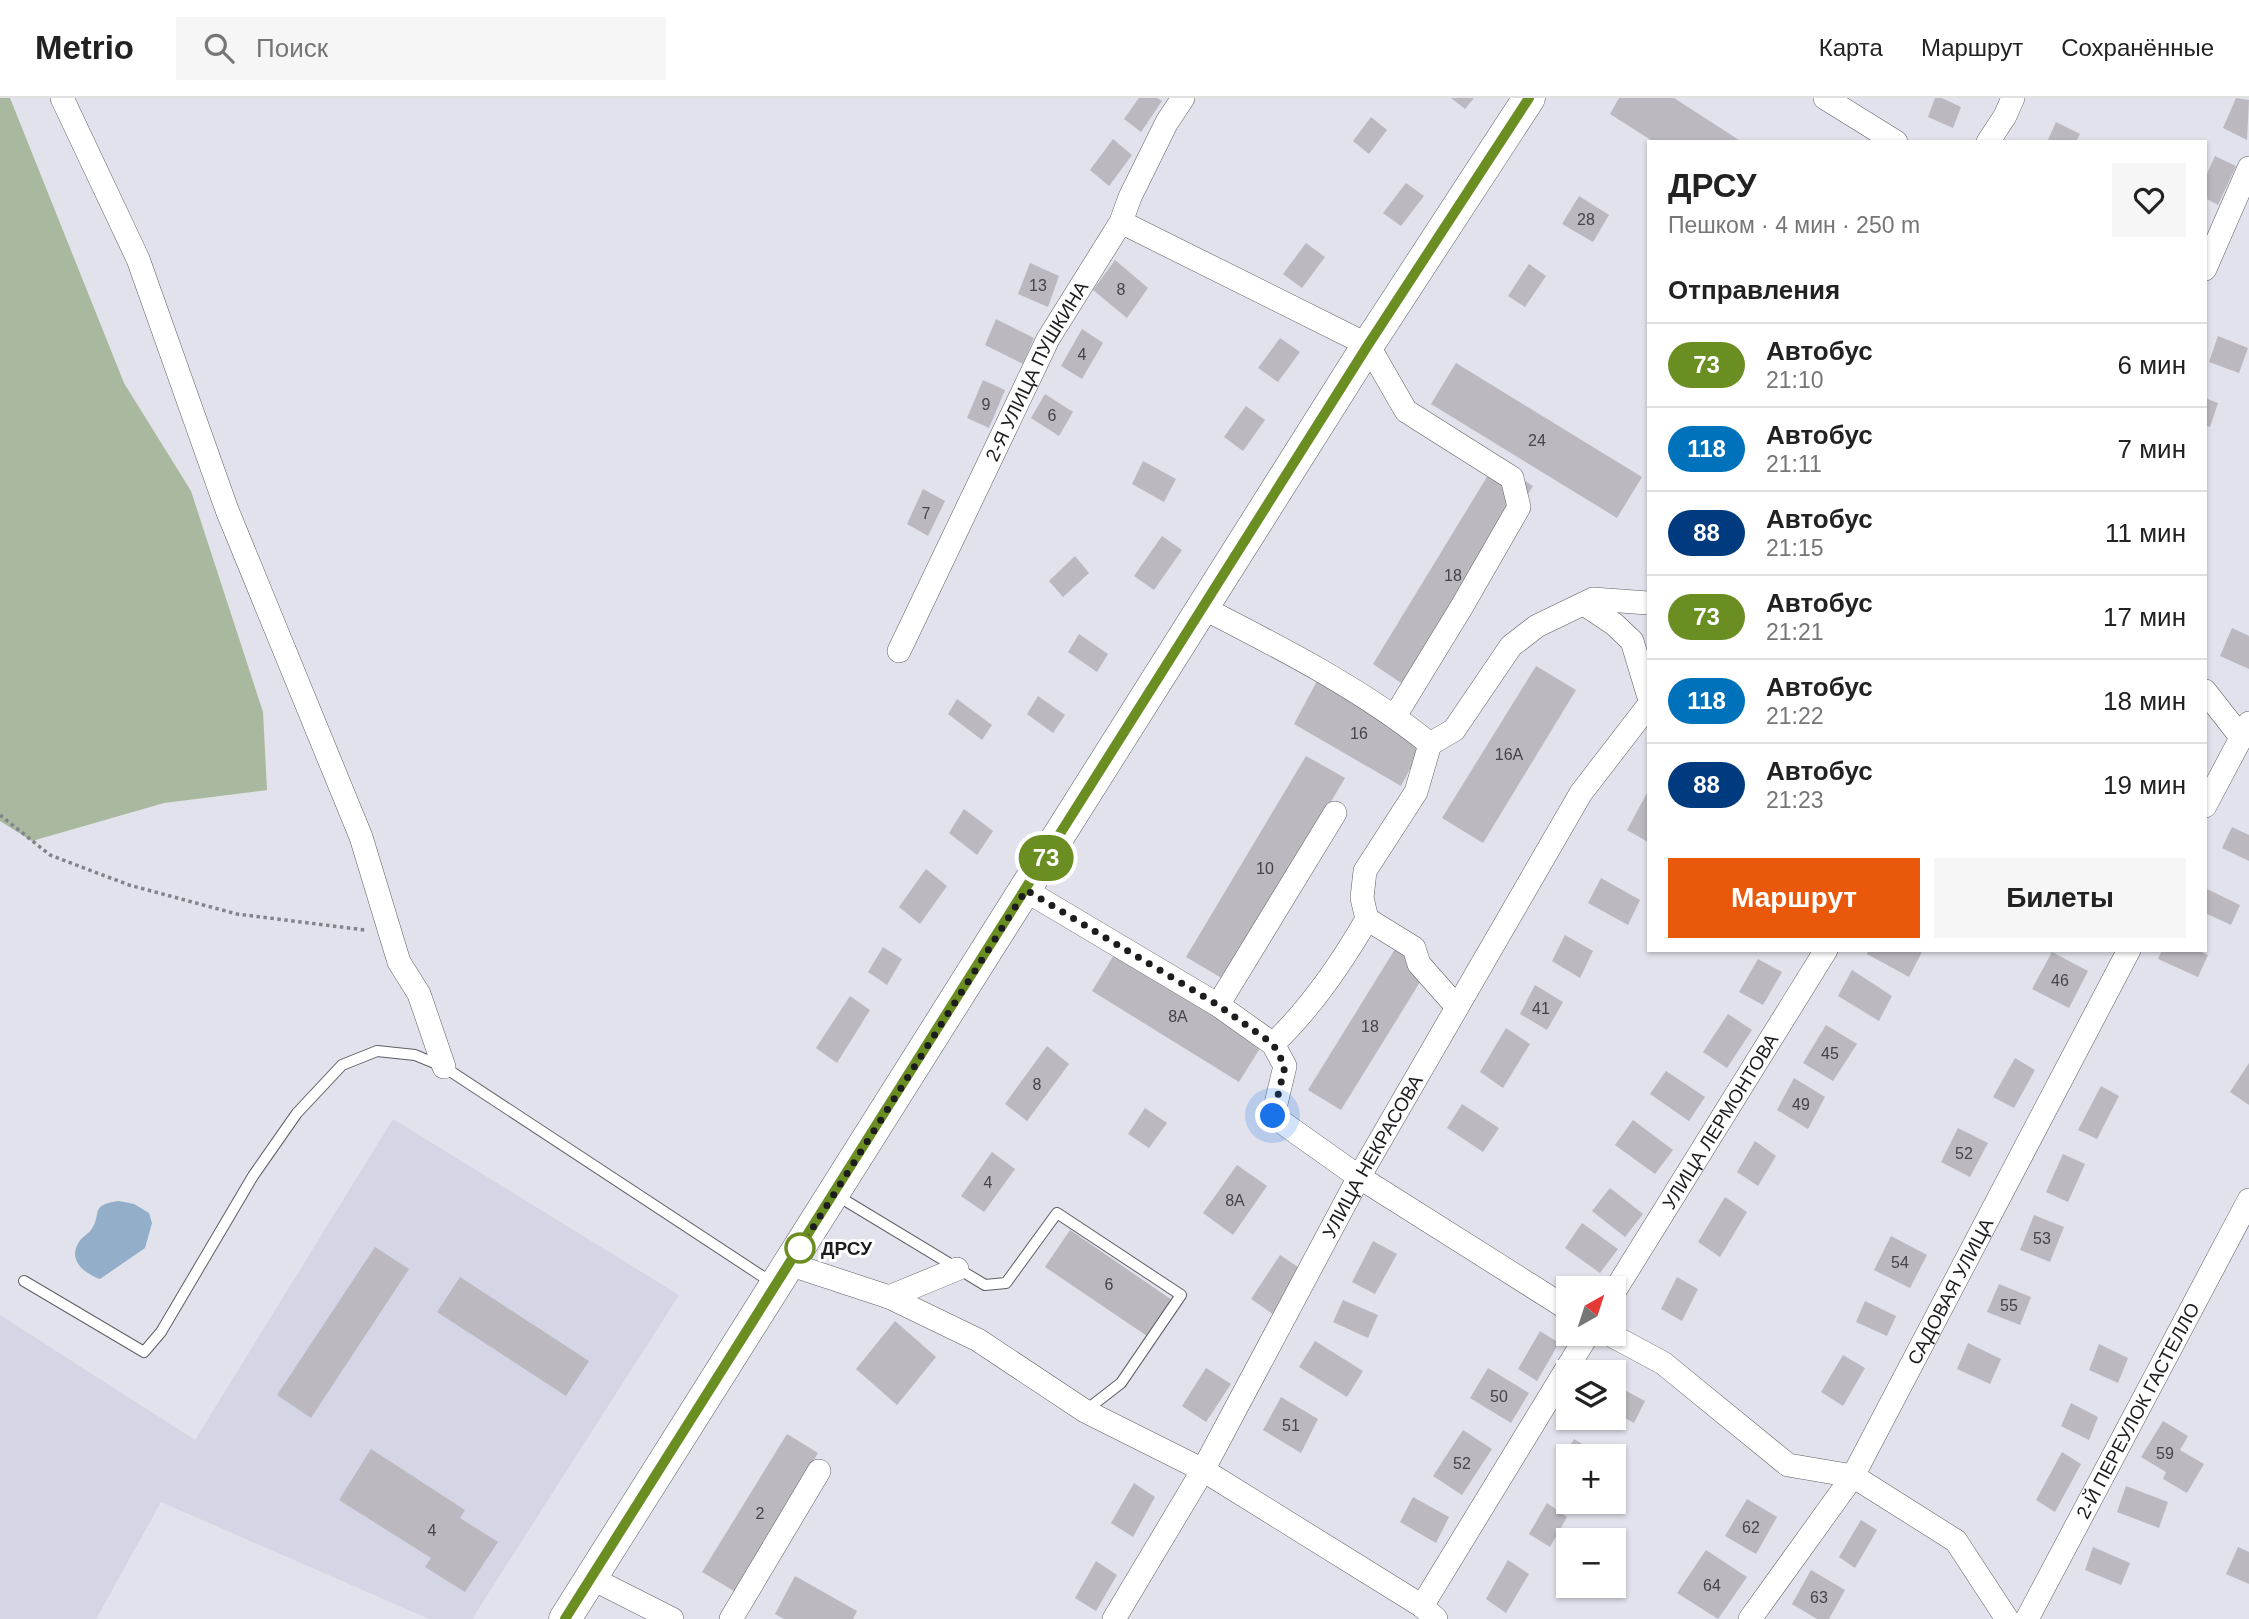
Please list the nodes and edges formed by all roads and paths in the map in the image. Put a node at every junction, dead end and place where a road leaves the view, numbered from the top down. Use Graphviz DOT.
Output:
graph roads {
  1 [pos="62,98"];
  2 [pos="1183,98"];
  3 [pos="1529,98"];
  4 [pos="1825,98"];
  5 [pos="2013,98"];
  6 [pos="1893,140"];
  7 [pos="1989,140"];
  8 [pos="2249,168"];
  9 [pos="1121,222"];
  10 [pos="2207,264"];
  11 [pos="1368,345"];
  12 [pos="1647,603"];
  13 [pos="1584,604"];
  14 [pos="1203,608"];
  15 [pos="899,651"];
  16 [pos="1647,691"];
  17 [pos="2207,693"];
  18 [pos="1647,707"];
  19 [pos="1395,716"];
  20 [pos="2245,730"];
  21 [pos="1430,744"];
  22 [pos="2207,802"];
  23 [pos="1335,813"];
  24 [pos="0,815"];
  25 [pos="1026,890"];
  26 [pos="1367,919"];
  27 [pos="391,933"];
  28 [pos="1825,952"];
  29 [pos="2128,952"];
  30 [pos="1218,1005"];
  31 [pos="1457,1007"];
  32 [pos="1273,1044"];
  33 [pos="444,1067"];
  34 [pos="1359,1177"];
  35 [pos="834,1193"];
  36 [pos="2249,1200"];
  37 [pos="957,1269"];
  38 [pos="783,1275"];
  39 [pos="1624,1276"];
  40 [pos="24,1281"];
  41 [pos="889,1297"];
  42 [pos="1556,1301"];
  43 [pos="1626,1343"];
  44 [pos="1581,1346"];
  45 [pos="1085,1411"];
  46 [pos="1203,1470"];
  47 [pos="819,1471"];
  48 [pos="1853,1476"];
  49 [pos="591,1578"];
  50 [pos="1429,1613"];
  51 [pos="662,1617"];
  52 [pos="565,1619"];
  53 [pos="731,1619"];
  54 [pos="1114,1619"];
  55 [pos="1750,1619"];
  56 [pos="2007,1619"];
  57 [pos="2027,1619"];
  1 -- 27 [label="street"];
  2 -- 9 [label="street, 2-Я УЛИЦА ПУШКИНА"];
  3 -- 11 [label="main road"];
  4 -- 6 [label="street"];
  5 -- 7 [label="street"];
  8 -- 10 [label="street"];
  9 -- 11 [label="street"];
  9 -- 15 [label="street, 2-Я УЛИЦА ПУШКИНА"];
  11 -- 14 [label="main road"];
  11 -- 19 [label="street"];
  12 -- 13 [label="street"];
  13 -- 16 [label="street"];
  13 -- 21 [label="street"];
  14 -- 19 [label="street"];
  14 -- 25 [label="main road"];
  17 -- 20 [label="street"];
  18 -- 31 [label="street, УЛИЦА НЕКРАСОВА"];
  19 -- 21 [label="street"];
  20 -- 22 [label="street"];
  21 -- 26 [label="street"];
  23 -- 30 [label="street"];
  24 -- 27 [label="path"];
  25 -- 30 [label="street"];
  25 -- 35 [label="main road"];
  26 -- 31 [label="street"];
  26 -- 32 [label="street"];
  27 -- 33 [label="street"];
  28 -- 39 [label="street, УЛИЦА ЛЕРМОНТОВА"];
  29 -- 48 [label="street, САДОВАЯ УЛИЦА"];
  30 -- 32 [label="street"];
  31 -- 34 [label="street, УЛИЦА НЕКРАСОВА"];
  32 -- 34 [label="street"];
  33 -- 38 [label="lane"];
  33 -- 40 [label="lane"];
  34 -- 42 [label="street"];
  34 -- 46 [label="street, УЛИЦА НЕКРАСОВА"];
  35 -- 37 [label="lane"];
  35 -- 38 [label="main road"];
  36 -- 57 [label="street, 2-Й ПЕРЕУЛОК ГАСТЕЛЛО"];
  37 -- 41 [label="street"];
  37 -- 45 [label="lane"];
  38 -- 41 [label="street"];
  38 -- 49 [label="main road"];
  41 -- 45 [label="street"];
  43 -- 48 [label="street"];
  44 -- 50 [label="street"];
  45 -- 46 [label="street"];
  46 -- 50 [label="street"];
  46 -- 54 [label="street, УЛИЦА НЕКРАСОВА"];
  47 -- 53 [label="street"];
  48 -- 55 [label="street, САДОВАЯ УЛИЦА"];
  48 -- 56 [label="street"];
  49 -- 51 [label="street"];
  49 -- 52 [label="main road"];
}
